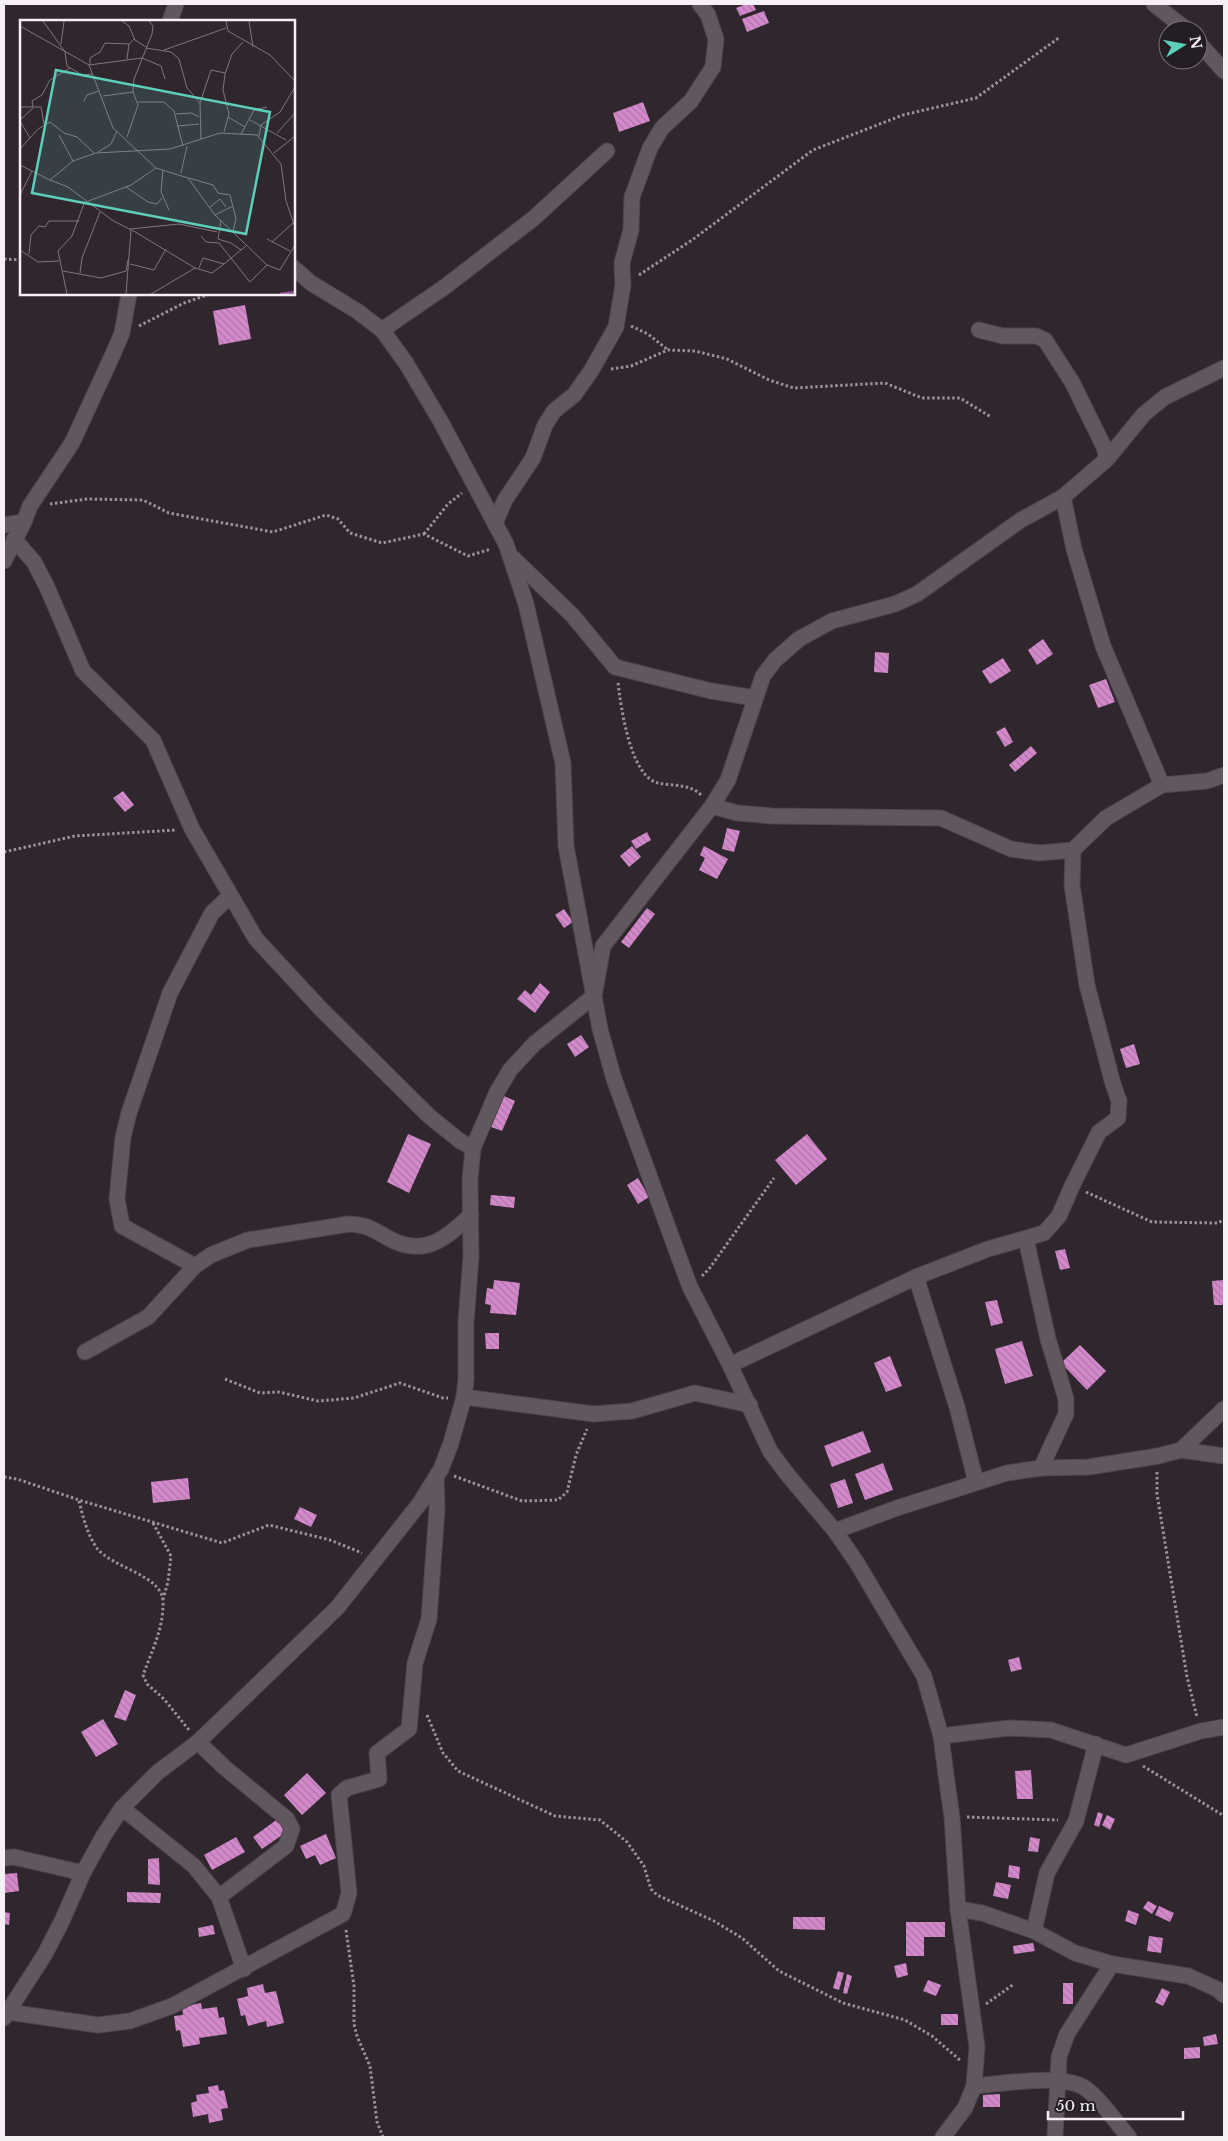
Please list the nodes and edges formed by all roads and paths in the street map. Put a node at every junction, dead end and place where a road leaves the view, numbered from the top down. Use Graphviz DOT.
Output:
graph roads {
  1 [pos="176,4"];
  2 [pos="700,4"];
  3 [pos="1154,4"];
  4 [pos="170,20"];
  5 [pos="1174,20"];
  6 [pos="1060,37"];
  7 [pos="1208,53"];
  8 [pos="1224,71"];
  9 [pos="607,151"];
  10 [pos="4,258"];
  11 [pos="20,260"];
  12 [pos="295,269"];
  13 [pos="624,285"];
  14 [pos="129,295"];
  15 [pos="207,295"];
  16 [pos="616,327"];
  17 [pos="382,330"];
  18 [pos="980,330"];
  19 [pos="122,333"];
  20 [pos="668,350"];
  21 [pos="1224,368"];
  22 [pos="591,372"];
  23 [pos="991,417"];
  24 [pos="1107,459"];
  25 [pos="474,482"];
  26 [pos="1062,497"];
  27 [pos="30,506"];
  28 [pos="24,522"];
  29 [pos="495,522"];
  30 [pos="4,525"];
  31 [pos="424,534"];
  32 [pos="14,539"];
  33 [pos="508,550"];
  34 [pos="4,561"];
  35 [pos="615,667"];
  36 [pos="755,698"];
  37 [pos="1224,776"];
  38 [pos="1162,784"];
  39 [pos="712,806"];
  40 [pos="192,829"];
  41 [pos="1073,850"];
  42 [pos="4,852"];
  43 [pos="230,896"];
  44 [pos="594,996"];
  45 [pos="473,1148"];
  46 [pos="774,1178"];
  47 [pos="1073,1184"];
  48 [pos="471,1215"];
  49 [pos="1224,1220"];
  50 [pos="1026,1238"];
  51 [pos="195,1266"];
  52 [pos="916,1276"];
  53 [pos="690,1287"];
  54 [pos="84,1352"];
  55 [pos="730,1365"];
  56 [pos="224,1378"];
  57 [pos="464,1397"];
  58 [pos="750,1405"];
  59 [pos="1224,1409"];
  60 [pos="594,1414"];
  61 [pos="1180,1450"];
  62 [pos="1158,1456"];
  63 [pos="1224,1456"];
  64 [pos="1041,1468"];
  65 [pos="438,1473"];
  66 [pos="4,1477"];
  67 [pos="976,1482"];
  68 [pos="79,1500"];
  69 [pos="153,1523"];
  70 [pos="835,1531"];
  71 [pos="377,1558"];
  72 [pos="163,1599"];
  73 [pos="411,1695"];
  74 [pos="1224,1727"];
  75 [pos="1201,1731"];
  76 [pos="941,1736"];
  77 [pos="198,1742"];
  78 [pos="1096,1744"];
  79 [pos="1126,1755"];
  80 [pos="122,1808"];
  81 [pos="1224,1816"];
  82 [pos="952,1817"];
  83 [pos="1076,1821"];
  84 [pos="4,1858"];
  85 [pos="84,1873"];
  86 [pos="219,1897"];
  87 [pos="958,1909"];
  88 [pos="343,1914"];
  89 [pos="1034,1931"];
  90 [pos="1112,1964"];
  91 [pos="244,1969"];
  92 [pos="1014,1984"];
  93 [pos="1224,1995"];
  94 [pos="973,2012"];
  95 [pos="6,2015"];
  96 [pos="977,2068"];
  97 [pos="1058,2080"];
  98 [pos="974,2086"];
  99 [pos="383,2137"];
  100 [pos="942,2137"];
  101 [pos="1055,2137"];
  102 [pos="1129,2137"];
  1 -- 4 [label="street"];
  2 -- 13 [label="street"];
  3 -- 5 [label="street"];
  6 -- 13 [label="path"];
  7 -- 8 [label="street"];
  9 -- 17 [label="street"];
  10 -- 11 [label="path"];
  12 -- 17 [label="street"];
  13 -- 16 [label="street"];
  14 -- 19 [label="street"];
  15 -- 19 [label="path"];
  16 -- 20 [label="path"];
  16 -- 22 [label="street"];
  17 -- 25 [label="street"];
  18 -- 24 [label="street"];
  19 -- 27 [label="street"];
  20 -- 22 [label="path"];
  20 -- 23 [label="path"];
  21 -- 24 [label="street"];
  22 -- 29 [label="street"];
  24 -- 26 [label="street"];
  25 -- 29 [label="street"];
  25 -- 31 [label="path"];
  26 -- 36 [label="street"];
  26 -- 38 [label="street"];
  27 -- 28 [label="street"];
  27 -- 31 [label="path"];
  28 -- 30 [label="street"];
  28 -- 32 [label="street"];
  29 -- 33 [label="street"];
  31 -- 33 [label="path"];
  32 -- 34 [label="street"];
  32 -- 40 [label="street"];
  33 -- 35 [label="street"];
  33 -- 44 [label="street"];
  35 -- 36 [label="street"];
  35 -- 39 [label="path"];
  36 -- 39 [label="street"];
  37 -- 38 [label="street"];
  38 -- 41 [label="street"];
  39 -- 41 [label="street"];
  39 -- 44 [label="street"];
  40 -- 42 [label="path"];
  40 -- 43 [label="street"];
  41 -- 47 [label="street"];
  43 -- 45 [label="street"];
  43 -- 51 [label="street"];
  44 -- 45 [label="street"];
  44 -- 53 [label="street"];
  45 -- 48 [label="street"];
  46 -- 53 [label="path"];
  47 -- 49 [label="path"];
  47 -- 50 [label="street"];
  48 -- 51 [label="street"];
  48 -- 57 [label="street"];
  50 -- 52 [label="street"];
  50 -- 64 [label="street"];
  51 -- 54 [label="street"];
  52 -- 55 [label="street"];
  52 -- 67 [label="street"];
  53 -- 55 [label="street"];
  55 -- 58 [label="street"];
  56 -- 57 [label="path"];
  57 -- 60 [label="street"];
  57 -- 65 [label="street"];
  58 -- 60 [label="street"];
  58 -- 70 [label="street"];
  59 -- 61 [label="street"];
  60 -- 65 [label="path"];
  61 -- 62 [label="street"];
  61 -- 63 [label="street"];
  62 -- 64 [label="street"];
  62 -- 75 [label="path"];
  64 -- 67 [label="street"];
  65 -- 71 [label="street"];
  65 -- 73 [label="street"];
  66 -- 68 [label="path"];
  67 -- 70 [label="street"];
  68 -- 69 [label="path"];
  68 -- 72 [label="path"];
  69 -- 71 [label="path"];
  69 -- 72 [label="path"];
  70 -- 76 [label="street"];
  71 -- 77 [label="street"];
  72 -- 77 [label="path"];
  73 -- 88 [label="street"];
  73 -- 96 [label="path"];
  74 -- 75 [label="street"];
  75 -- 79 [label="street"];
  76 -- 78 [label="street"];
  76 -- 82 [label="street"];
  77 -- 80 [label="street"];
  77 -- 86 [label="street"];
  78 -- 79 [label="street"];
  78 -- 83 [label="street"];
  79 -- 81 [label="path"];
  80 -- 85 [label="street"];
  80 -- 86 [label="street"];
  82 -- 83 [label="path"];
  82 -- 87 [label="street"];
  83 -- 89 [label="street"];
  84 -- 85 [label="street"];
  85 -- 95 [label="street"];
  86 -- 91 [label="street"];
  87 -- 89 [label="street"];
  87 -- 94 [label="street"];
  88 -- 91 [label="street"];
  88 -- 99 [label="path"];
  89 -- 90 [label="street"];
  90 -- 93 [label="street"];
  90 -- 97 [label="street"];
  91 -- 95 [label="street"];
  92 -- 94 [label="path"];
  94 -- 96 [label="street"];
  96 -- 98 [label="street"];
  97 -- 98 [label="street"];
  97 -- 101 [label="street"];
  97 -- 102 [label="street"];
  98 -- 100 [label="street"];
}
